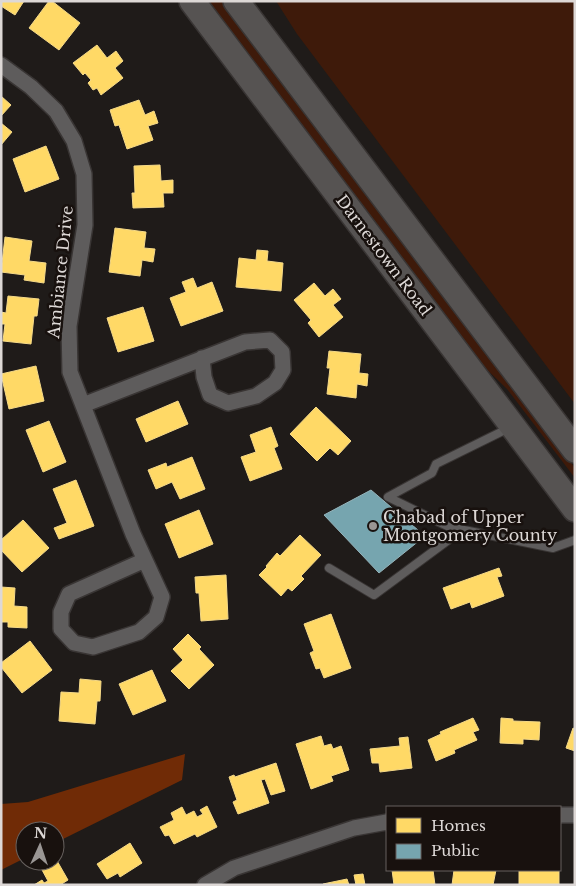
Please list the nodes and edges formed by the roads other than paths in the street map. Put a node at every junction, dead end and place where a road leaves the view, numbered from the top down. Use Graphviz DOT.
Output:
graph roads {
  1 [pos="192,1"];
  2 [pos="236,1"];
  3 [pos="1,64"];
  4 [pos="202,358"];
  5 [pos="83,405"];
  6 [pos="513,426"];
  7 [pos="575,450"];
  8 [pos="575,508"];
  9 [pos="462,530"];
  10 [pos="575,540"];
  11 [pos="145,560"];
  12 [pos="329,568"];
  13 [pos="561,815"];
  14 [pos="575,816"];
  15 [pos="386,822"];
  16 [pos="205,885"];
  1 -- 6 [label="main road, Darnestown Road"];
  2 -- 7 [label="main road"];
  3 -- 5 [label="street, Ambiance Drive"];
  4 -- 4 [label="street"];
  4 -- 5 [label="street"];
  5 -- 11 [label="street, Ambiance Drive"];
  6 -- 8 [label="main road, Darnestown Road"];
  6 -- 9 [label="lane"];
  9 -- 10 [label="lane"];
  9 -- 12 [label="lane"];
  11 -- 11 [label="street, Ambiance Drive"];
  13 -- 14 [label="street"];
  15 -- 16 [label="street"];
}
